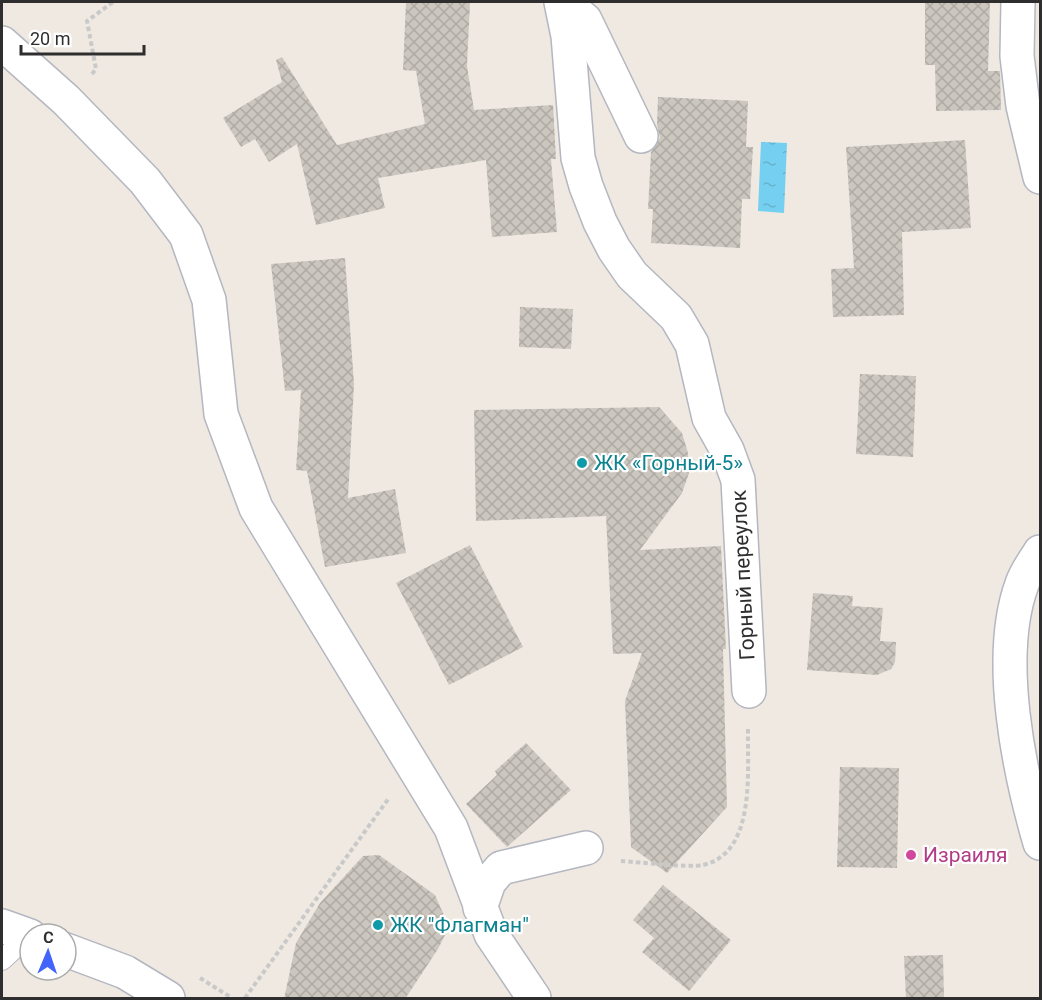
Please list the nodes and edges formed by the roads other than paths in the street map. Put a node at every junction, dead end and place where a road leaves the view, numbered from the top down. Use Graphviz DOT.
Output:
graph roads {
  1 [pos="562,2"];
  2 [pos="1018,2"];
  3 [pos="2,43"];
  4 [pos="641,136"];
  5 [pos="1041,177"];
  6 [pos="1041,552"];
  7 [pos="749,691"];
  8 [pos="1041,843"];
  9 [pos="586,848"];
  10 [pos="480,908"];
  11 [pos="18,936"];
  12 [pos="78,954"];
  13 [pos="2,960"];
  14 [pos="168,999"];
  15 [pos="534,999"];
  1 -- 4 [label="street"];
  1 -- 7 [label="street, Горный переулок"];
  2 -- 5 [label="street"];
  3 -- 10 [label="street"];
  6 -- 8 [label="street"];
  9 -- 10 [label="street"];
  10 -- 15 [label="street"];
  11 -- 13 [label="lane"];
  12 -- 14 [label="street"];
}
